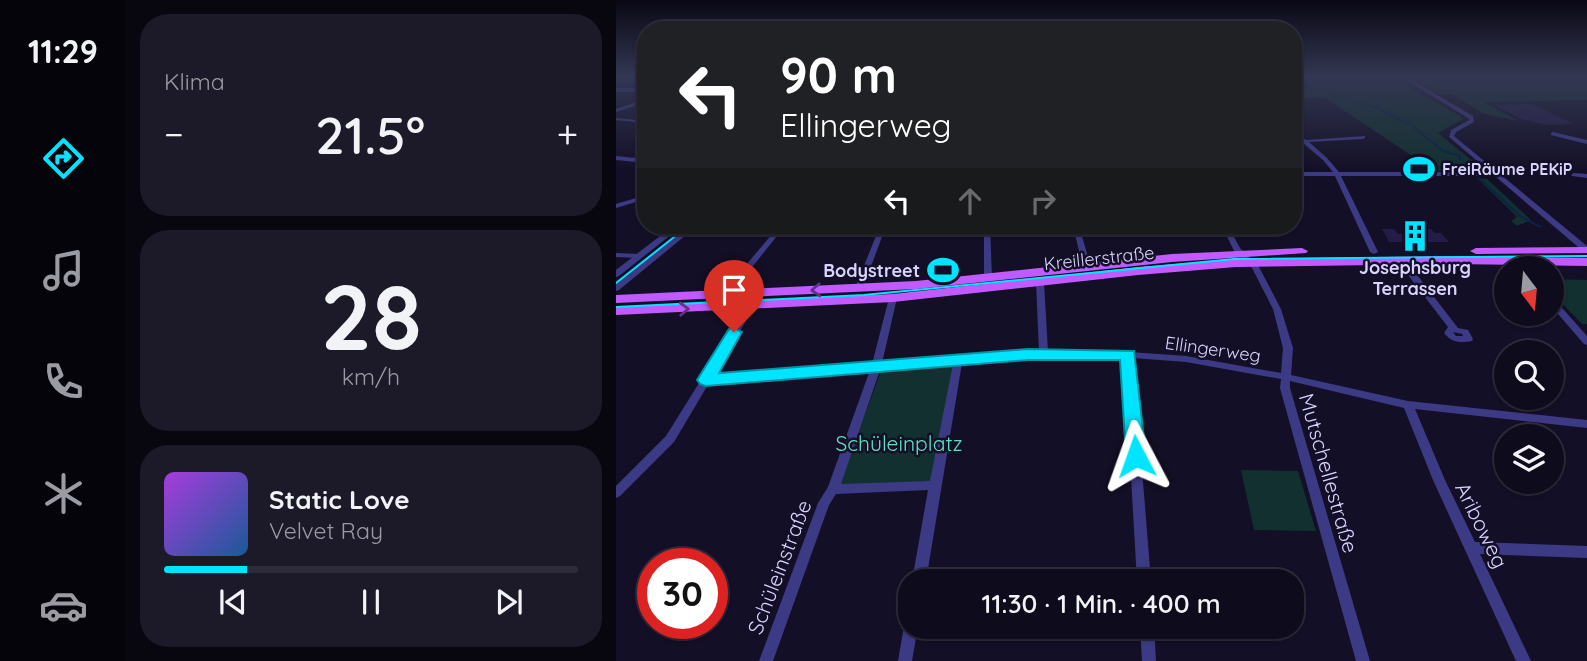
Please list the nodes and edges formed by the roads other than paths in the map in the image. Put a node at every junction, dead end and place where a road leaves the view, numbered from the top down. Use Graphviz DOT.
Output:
graph roads {
  1 [pos="1455,108"];
  2 [pos="616,120"];
  3 [pos="637,121"];
  4 [pos="1363,137"];
  5 [pos="1302,139"];
  6 [pos="1302,142"];
  7 [pos="1306,142"];
  8 [pos="616,158"];
  9 [pos="637,160"];
  10 [pos="1302,174"];
  11 [pos="1338,174"];
  12 [pos="1499,174"];
  13 [pos="1574,175"];
  14 [pos="1587,176"];
  15 [pos="637,199"];
  16 [pos="617,205"];
  17 [pos="666,235"];
  18 [pos="682,235"];
  19 [pos="775,235"];
  20 [pos="880,235"];
  21 [pos="987,235"];
  22 [pos="1078,235"];
  23 [pos="1230,235"];
  24 [pos="1587,250"];
  25 [pos="1374,252"];
  26 [pos="1241,253"];
  27 [pos="616,255"];
  28 [pos="639,256"];
  29 [pos="1401,260"];
  30 [pos="1587,262"];
  31 [pos="1251,263"];
  32 [pos="1494,263"];
  33 [pos="1564,263"];
  34 [pos="1087,267"];
  35 [pos="616,274"];
  36 [pos="988,278"];
  37 [pos="1040,282"];
  38 [pos="616,288"];
  39 [pos="859,288"];
  40 [pos="726,295"];
  41 [pos="893,298"];
  42 [pos="616,299"];
  43 [pos="751,306"];
  44 [pos="616,311"];
  45 [pos="1564,316"];
  46 [pos="1454,329"];
  47 [pos="1587,342"];
  48 [pos="1044,354"];
  49 [pos="1128,355"];
  50 [pos="958,360"];
  51 [pos="876,367"];
  52 [pos="1286,377"];
  53 [pos="706,380"];
  54 [pos="1408,405"];
  55 [pos="1587,424"];
  56 [pos="935,485"];
  57 [pos="833,489"];
  58 [pos="616,493"];
  59 [pos="1472,548"];
  60 [pos="1587,552"];
  61 [pos="921,569"];
  62 [pos="1143,569"];
  63 [pos="909,639"];
  64 [pos="1148,639"];
  65 [pos="766,661"];
  66 [pos="905,661"];
  67 [pos="1149,661"];
  68 [pos="1363,661"];
  69 [pos="1524,661"];
  1 -- 12 [label="street"];
  2 -- 3 [label="street"];
  4 -- 7 [label="street"];
  5 -- 7 [label="street"];
  6 -- 7 [label="street"];
  7 -- 11 [label="street"];
  8 -- 9 [label="street"];
  10 -- 11 [label="street"];
  11 -- 12 [label="street"];
  11 -- 25 [label="street"];
  12 -- 24 [label="street"];
  13 -- 14 [label="street"];
  15 -- 16 [label="street"];
  17 -- 28 [label="street"];
  18 -- 38 [label="street"];
  19 -- 40 [label="street"];
  20 -- 39 [label="street"];
  21 -- 36 [label="street"];
  22 -- 34 [label="street"];
  23 -- 26 [label="street, Mutschellestraße"];
  24 -- 25 [label="main road, Kreillerstraße"];
  25 -- 26 [label="main road, Kreillerstraße"];
  26 -- 31 [label="street, Mutschellestraße"];
  26 -- 34 [label="main road, Kreillerstraße"];
  27 -- 28 [label="street"];
  28 -- 35 [label="street"];
  29 -- 31 [label="main road, Kreillerstraße"];
  29 -- 32 [label="main road, Kreillerstraße"];
  29 -- 46 [label="street"];
  30 -- 33 [label="main road, Kreillerstraße"];
  31 -- 37 [label="main road, Kreillerstraße"];
  31 -- 52 [label="street, Mutschellestraße"];
  34 -- 36 [label="main road, Kreillerstraße"];
  36 -- 39 [label="main road, Kreillerstraße"];
  37 -- 41 [label="main road, Kreillerstraße"];
  37 -- 48 [label="street"];
  39 -- 40 [label="main road, Kreillerstraße, one-way"];
  40 -- 42 [label="main road, Kreillerstraße"];
  41 -- 43 [label="main road, Kreillerstraße"];
  41 -- 51 [label="street"];
  44 -- 43 [label="main road, Kreillerstraße, one-way"];
  43 -- 53 [label="street"];
  45 -- 47 [label="street"];
  48 -- 49 [label="street, Ellingerweg"];
  48 -- 50 [label="street, Ellingerweg"];
  49 -- 52 [label="street, Ellingerweg"];
  49 -- 62 [label="street"];
  50 -- 51 [label="street, Ellingerweg"];
  50 -- 56 [label="street"];
  51 -- 53 [label="street, Ellingerweg"];
  51 -- 57 [label="street"];
  52 -- 54 [label="street, Ellingerweg"];
  52 -- 68 [label="street, Mutschellestraße"];
  53 -- 58 [label="street"];
  54 -- 55 [label="street, Ellingerweg"];
  54 -- 59 [label="street, Ariboweg"];
  56 -- 57 [label="street"];
  56 -- 61 [label="street"];
  57 -- 65 [label="street, Schüleinstraße"];
  59 -- 60 [label="street"];
  59 -- 69 [label="street, Ariboweg"];
  63 -- 66 [label="street"];
  64 -- 67 [label="street"];
}
